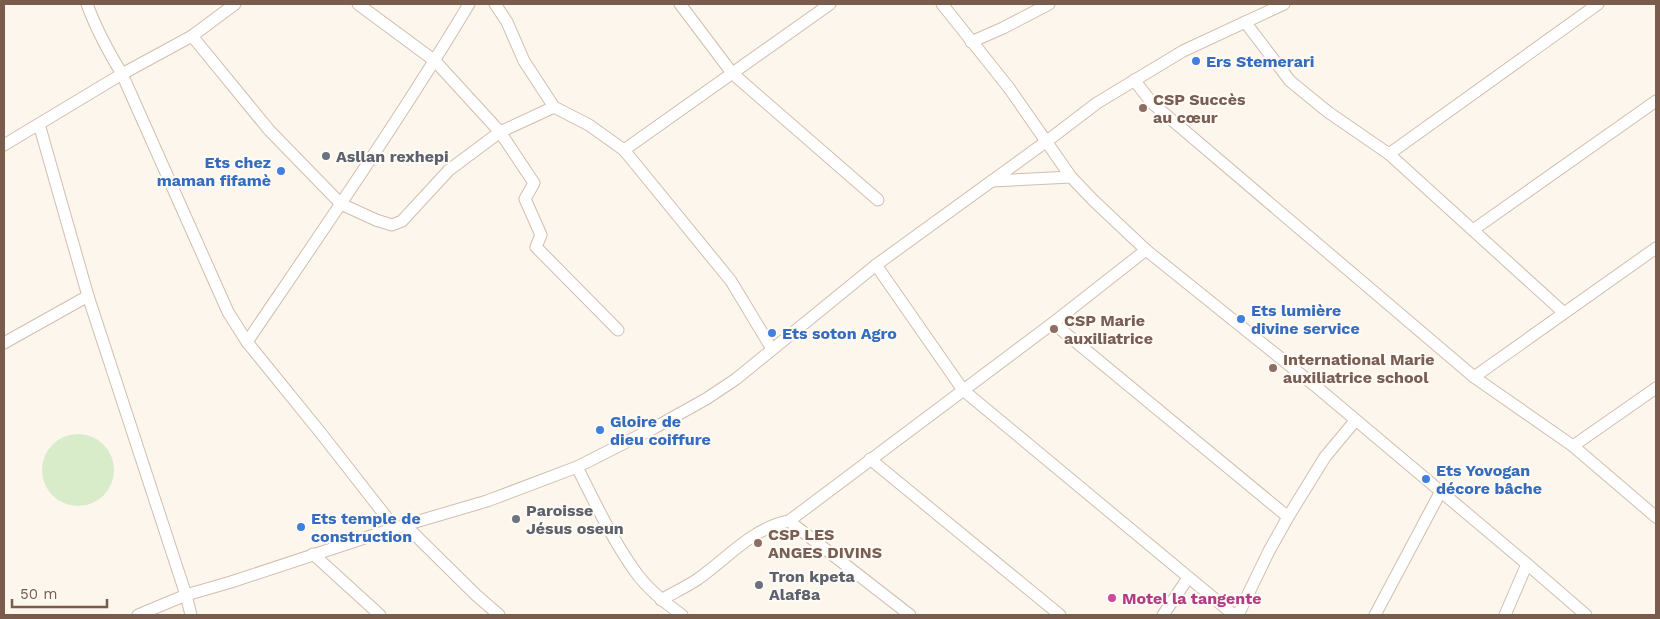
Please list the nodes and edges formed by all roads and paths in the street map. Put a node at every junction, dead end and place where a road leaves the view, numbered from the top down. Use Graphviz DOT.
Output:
graph roads {
  1 [pos="87,4"];
  2 [pos="235,4"];
  3 [pos="358,4"];
  4 [pos="469,4"];
  5 [pos="495,4"];
  6 [pos="680,4"];
  7 [pos="830,4"];
  8 [pos="942,4"];
  9 [pos="1049,4"];
  10 [pos="1284,4"];
  11 [pos="1598,4"];
  12 [pos="1244,22"];
  13 [pos="192,36"];
  14 [pos="971,42"];
  15 [pos="435,60"];
  16 [pos="732,73"];
  17 [pos="122,74"];
  18 [pos="1134,80"];
  19 [pos="1656,101"];
  20 [pos="554,107"];
  21 [pos="39,124"];
  22 [pos="500,132"];
  23 [pos="1047,141"];
  24 [pos="4,145"];
  25 [pos="624,150"];
  26 [pos="1389,154"];
  27 [pos="1071,177"];
  28 [pos="992,181"];
  29 [pos="878,200"];
  30 [pos="341,204"];
  31 [pos="1473,230"];
  32 [pos="1656,248"];
  33 [pos="1146,250"];
  34 [pos="876,265"];
  35 [pos="88,296"];
  36 [pos="1563,312"];
  37 [pos="1053,323"];
  38 [pos="618,330"];
  39 [pos="247,342"];
  40 [pos="4,343"];
  41 [pos="772,349"];
  42 [pos="1474,377"];
  43 [pos="1656,388"];
  44 [pos="963,390"];
  45 [pos="1355,420"];
  46 [pos="1573,446"];
  47 [pos="870,459"];
  48 [pos="577,467"];
  49 [pos="1441,491"];
  50 [pos="1288,517"];
  51 [pos="1656,517"];
  52 [pos="788,521"];
  53 [pos="400,526"];
  54 [pos="312,554"];
  55 [pos="1528,564"];
  56 [pos="1188,578"];
  57 [pos="186,595"];
  58 [pos="661,600"];
  59 [pos="138,615"];
  60 [pos="191,615"];
  61 [pos="380,615"];
  62 [pos="499,615"];
  63 [pos="682,615"];
  64 [pos="910,615"];
  65 [pos="1060,615"];
  66 [pos="1163,615"];
  67 [pos="1234,615"];
  68 [pos="1238,615"];
  69 [pos="1375,615"];
  70 [pos="1505,615"];
  71 [pos="1586,615"];
  1 -- 17 [label="street"];
  2 -- 13 [label="street"];
  3 -- 15 [label="street"];
  4 -- 15 [label="street"];
  5 -- 20 [label="street"];
  6 -- 16 [label="street"];
  7 -- 16 [label="street"];
  8 -- 14 [label="street"];
  9 -- 14 [label="street"];
  10 -- 12 [label="street"];
  11 -- 26 [label="street"];
  12 -- 18 [label="street"];
  12 -- 26 [label="street"];
  13 -- 17 [label="street"];
  13 -- 30 [label="street"];
  14 -- 23 [label="street"];
  15 -- 22 [label="street"];
  15 -- 30 [label="street"];
  16 -- 25 [label="street"];
  16 -- 29 [label="street"];
  17 -- 21 [label="street"];
  17 -- 39 [label="street"];
  18 -- 23 [label="street"];
  18 -- 42 [label="street"];
  19 -- 31 [label="street"];
  20 -- 22 [label="street"];
  20 -- 25 [label="street"];
  21 -- 24 [label="street"];
  21 -- 35 [label="street"];
  22 -- 30 [label="street"];
  22 -- 38 [label="street"];
  23 -- 27 [label="street"];
  23 -- 28 [label="street"];
  25 -- 41 [label="street"];
  26 -- 31 [label="street"];
  27 -- 28 [label="street"];
  27 -- 33 [label="street"];
  28 -- 34 [label="street"];
  30 -- 39 [label="street"];
  31 -- 36 [label="street"];
  32 -- 36 [label="street"];
  33 -- 37 [label="street"];
  33 -- 45 [label="street"];
  34 -- 41 [label="street"];
  34 -- 44 [label="street"];
  35 -- 40 [label="street"];
  35 -- 57 [label="street"];
  36 -- 42 [label="street"];
  37 -- 44 [label="street"];
  37 -- 50 [label="street"];
  39 -- 53 [label="street"];
  41 -- 48 [label="street"];
  42 -- 46 [label="street"];
  43 -- 46 [label="street"];
  44 -- 47 [label="street"];
  44 -- 56 [label="street"];
  45 -- 49 [label="street"];
  45 -- 50 [label="street"];
  46 -- 51 [label="street"];
  47 -- 52 [label="street"];
  47 -- 65 [label="street"];
  48 -- 53 [label="street"];
  48 -- 58 [label="street"];
  49 -- 55 [label="street"];
  49 -- 69 [label="street"];
  50 -- 68 [label="street"];
  52 -- 58 [label="street"];
  52 -- 64 [label="street"];
  53 -- 54 [label="street"];
  53 -- 62 [label="street"];
  54 -- 57 [label="street"];
  54 -- 61 [label="street"];
  55 -- 70 [label="street"];
  55 -- 71 [label="street"];
  56 -- 66 [label="street"];
  56 -- 67 [label="street"];
  57 -- 59 [label="street"];
  57 -- 60 [label="street"];
  58 -- 63 [label="street"];
}
